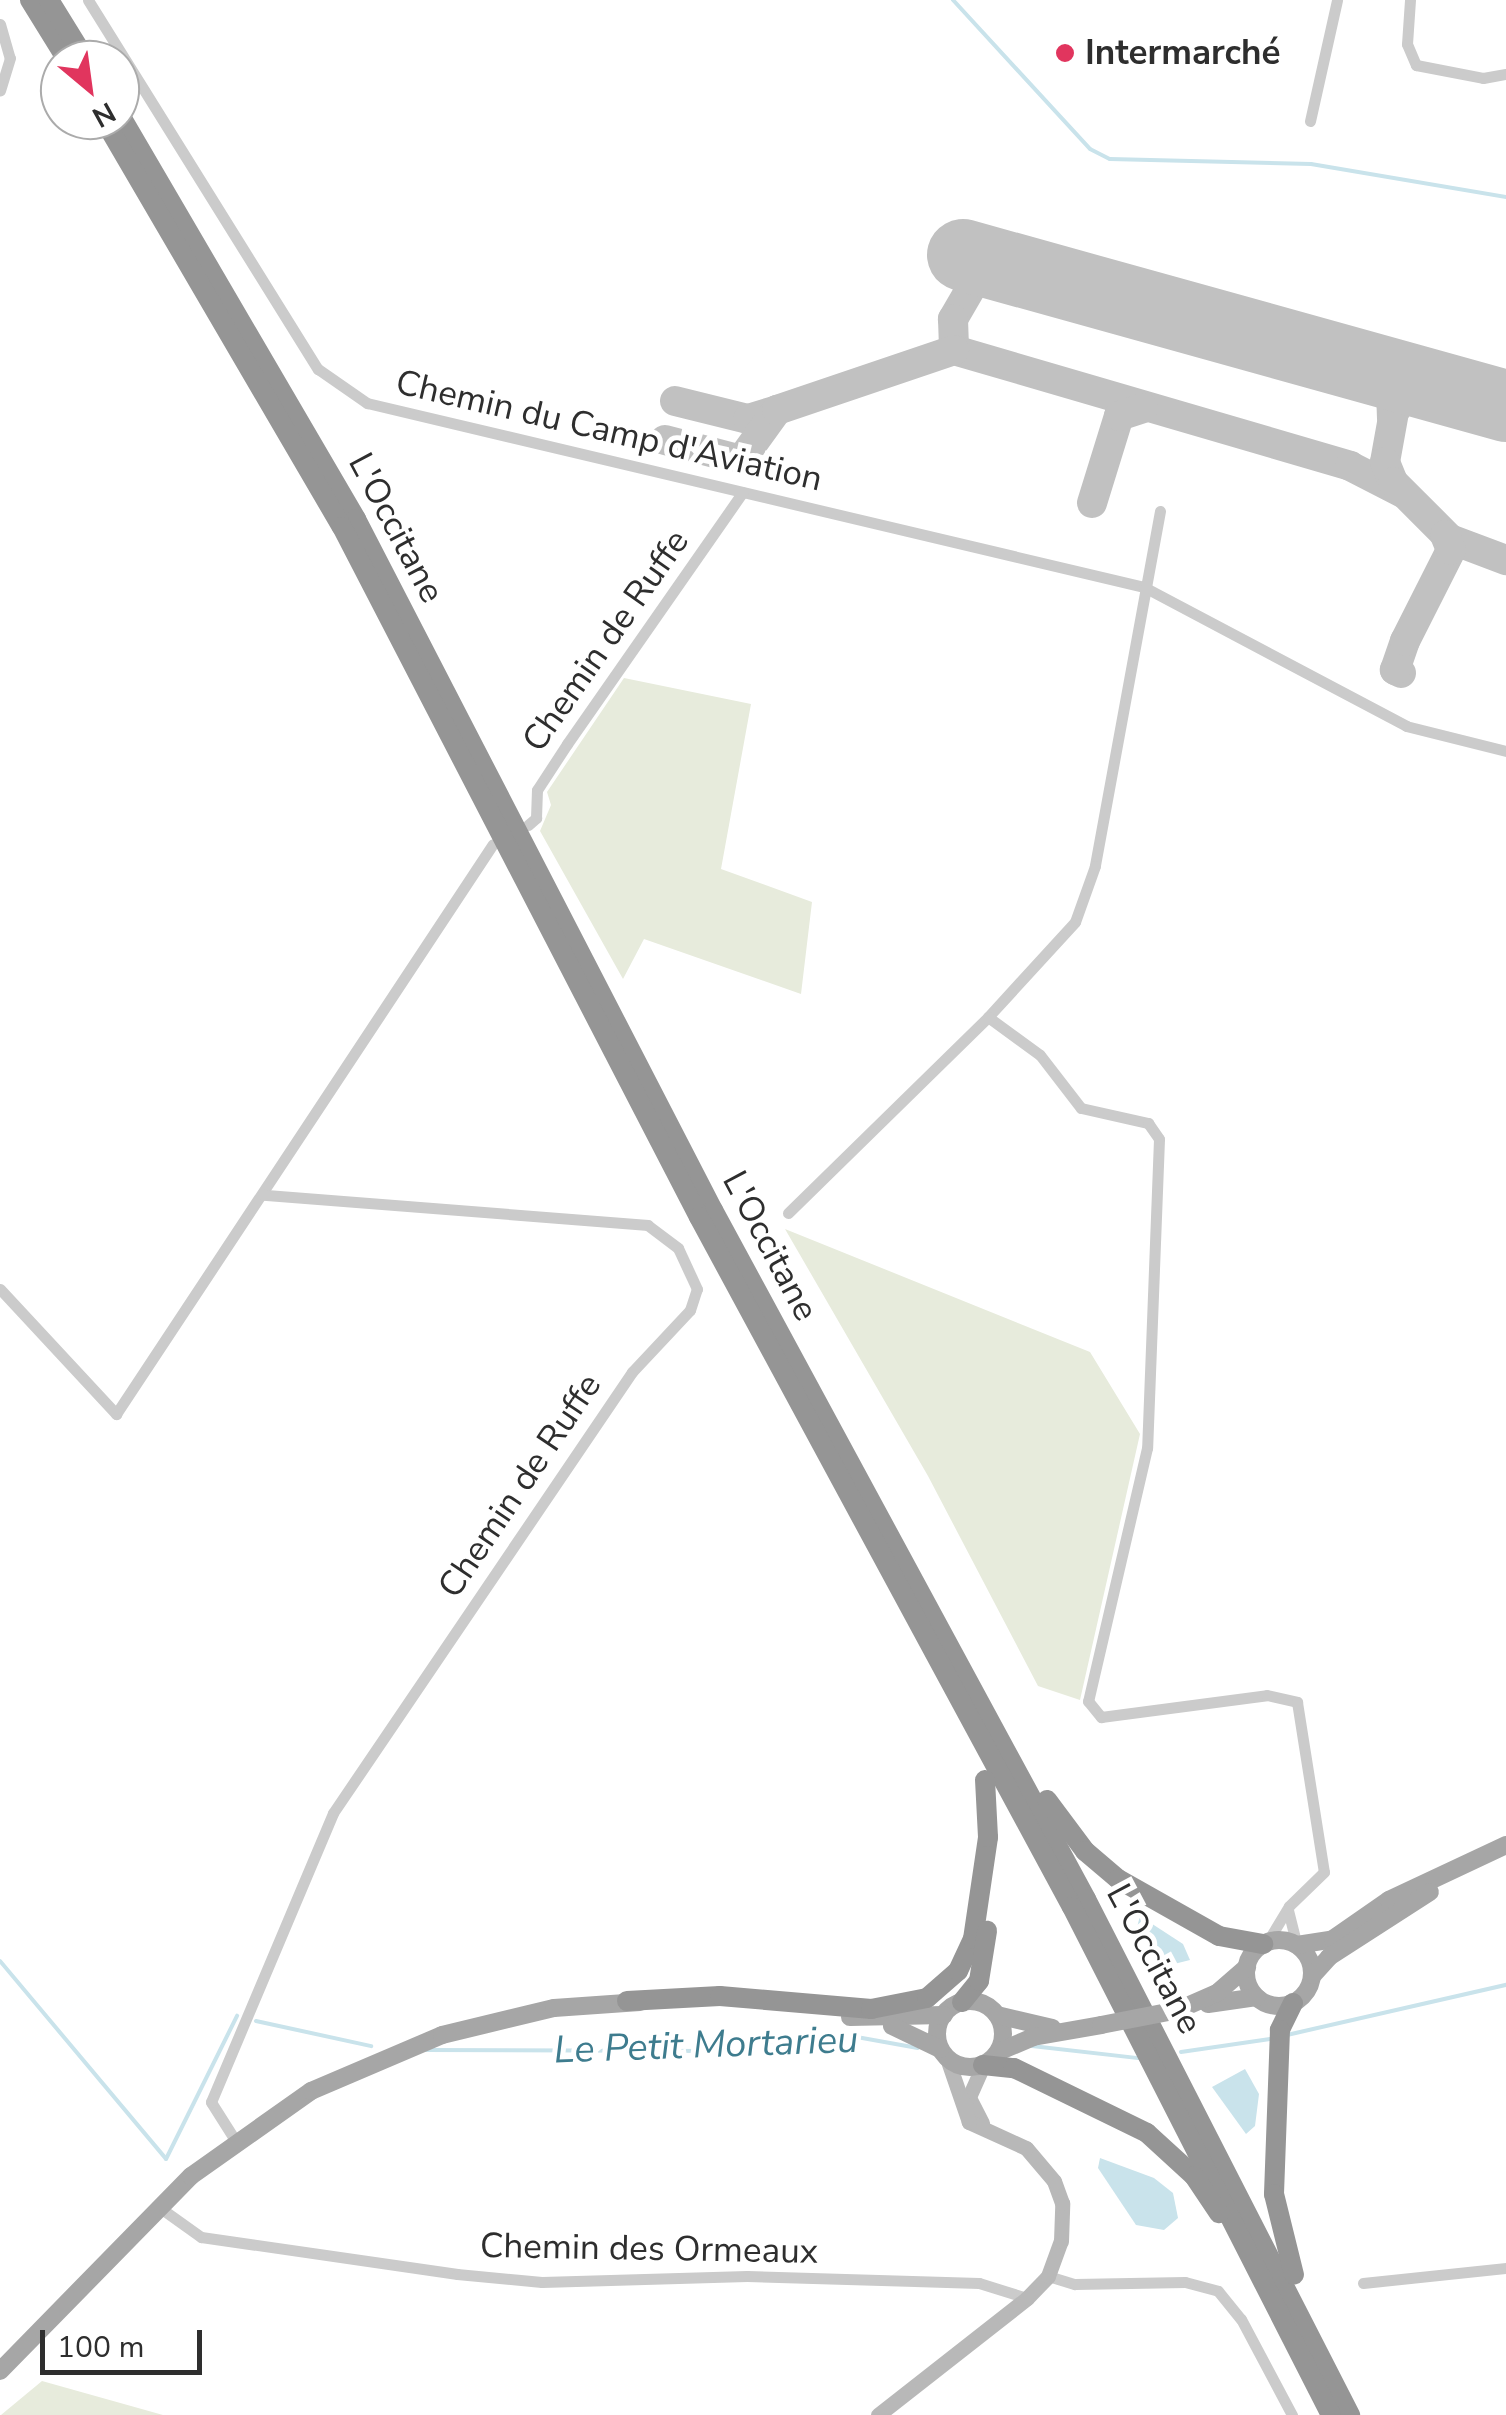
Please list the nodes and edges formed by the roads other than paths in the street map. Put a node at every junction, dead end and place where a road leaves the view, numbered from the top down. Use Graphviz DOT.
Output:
graph roads {
  1 [pos="30,0"];
  2 [pos="49,0"];
  3 [pos="88,0"];
  4 [pos="1337,0"];
  5 [pos="1410,0"];
  6 [pos="0,24"];
  7 [pos="55,40"];
  8 [pos="74,40"];
  9 [pos="1506,74"];
  10 [pos="0,90"];
  11 [pos="1310,122"];
  12 [pos="116,140"];
  13 [pos="135,140"];
  14 [pos="743,492"];
  15 [pos="1160,511"];
  16 [pos="1144,587"];
  17 [pos="1506,751"];
  18 [pos="528,825"];
  19 [pos="493,844"];
  20 [pos="988,1017"];
  21 [pos="263,1195"];
  22 [pos="788,1212"];
  23 [pos="0,1289"];
  24 [pos="888,1569"];
  25 [pos="921,1593"];
  26 [pos="986,1780"];
  27 [pos="1506,1845"];
  28 [pos="1473,1862"];
  29 [pos="1289,1906"];
  30 [pos="1265,1943"];
  31 [pos="1298,1944"];
  32 [pos="1246,1967"];
  33 [pos="1312,1975"];
  34 [pos="1257,1997"];
  35 [pos="627,2002"];
  36 [pos="962,2002"];
  37 [pos="1293,2003"];
  38 [pos="1178,2010"];
  39 [pos="944,2014"];
  40 [pos="997,2014"];
  41 [pos="858,2018"];
  42 [pos="1063,2030"];
  43 [pos="943,2054"];
  44 [pos="991,2058"];
  45 [pos="998,2135"];
  46 [pos="235,2140"];
  47 [pos="159,2207"];
  48 [pos="1506,2268"];
  49 [pos="1048,2276"];
  50 [pos="1363,2282"];
  51 [pos="1027,2298"];
  52 [pos="0,2371"];
  53 [pos="1312,2376"];
  54 [pos="878,2415"];
  55 [pos="1292,2415"];
  56 [pos="1332,2415"];
  57 [pos="1351,2415"];
  1 -- 7 [label="highway"];
  2 -- 8 [label="highway"];
  3 -- 14 [label="street, Chemin du Camp d'Aviation"];
  4 -- 11 [label="street"];
  5 -- 9 [label="street"];
  6 -- 10 [label="street"];
  12 -- 24 [label="highway, L'Occitane"];
  13 -- 25 [label="highway, L'Occitane"];
  14 -- 16 [label="street, Chemin du Camp d'Aviation"];
  14 -- 18 [label="street, Chemin de Ruffe"];
  15 -- 16 [label="street"];
  16 -- 17 [label="street, Chemin du Camp d'Aviation"];
  16 -- 20 [label="street"];
  19 -- 21 [label="street"];
  20 -- 22 [label="street"];
  20 -- 29 [label="street"];
  21 -- 23 [label="street"];
  21 -- 46 [label="street, Chemin de Ruffe"];
  24 -- 26 [label="highway"];
  24 -- 53 [label="highway, L'Occitane"];
  25 -- 30 [label="highway"];
  25 -- 57 [label="highway, L'Occitane"];
  26 -- 35 [label="highway"];
  26 -- 36 [label="highway"];
  27 -- 28 [label="main road"];
  28 -- 31 [label="main road"];
  28 -- 33 [label="main road"];
  29 -- 30 [label="street"];
  29 -- 31 [label="street"];
  30 -- 31 [label="main road"];
  30 -- 32 [label="main road"];
  31 -- 33 [label="main road"];
  32 -- 34 [label="main road"];
  32 -- 38 [label="main road"];
  33 -- 37 [label="main road"];
  34 -- 37 [label="main road"];
  34 -- 38 [label="main road"];
  35 -- 41 [label="main road"];
  35 -- 46 [label="main road"];
  36 -- 39 [label="main road"];
  36 -- 40 [label="main road"];
  37 -- 57 [label="highway"];
  38 -- 42 [label="main road, bridge"];
  39 -- 41 [label="main road"];
  39 -- 43 [label="main road"];
  40 -- 42 [label="main road"];
  40 -- 44 [label="main road"];
  41 -- 43 [label="main road"];
  42 -- 44 [label="main road"];
  43 -- 44 [label="main road"];
  43 -- 45 [label="main road"];
  44 -- 45 [label="main road"];
  44 -- 53 [label="highway"];
  45 -- 49 [label="main road"];
  46 -- 47 [label="main road"];
  47 -- 51 [label="street, Chemin des Ormeaux"];
  47 -- 52 [label="main road"];
  48 -- 50 [label="street"];
  49 -- 51 [label="main road"];
  49 -- 55 [label="street"];
  51 -- 54 [label="main road"];
  53 -- 56 [label="highway, L'Occitane"];
}
